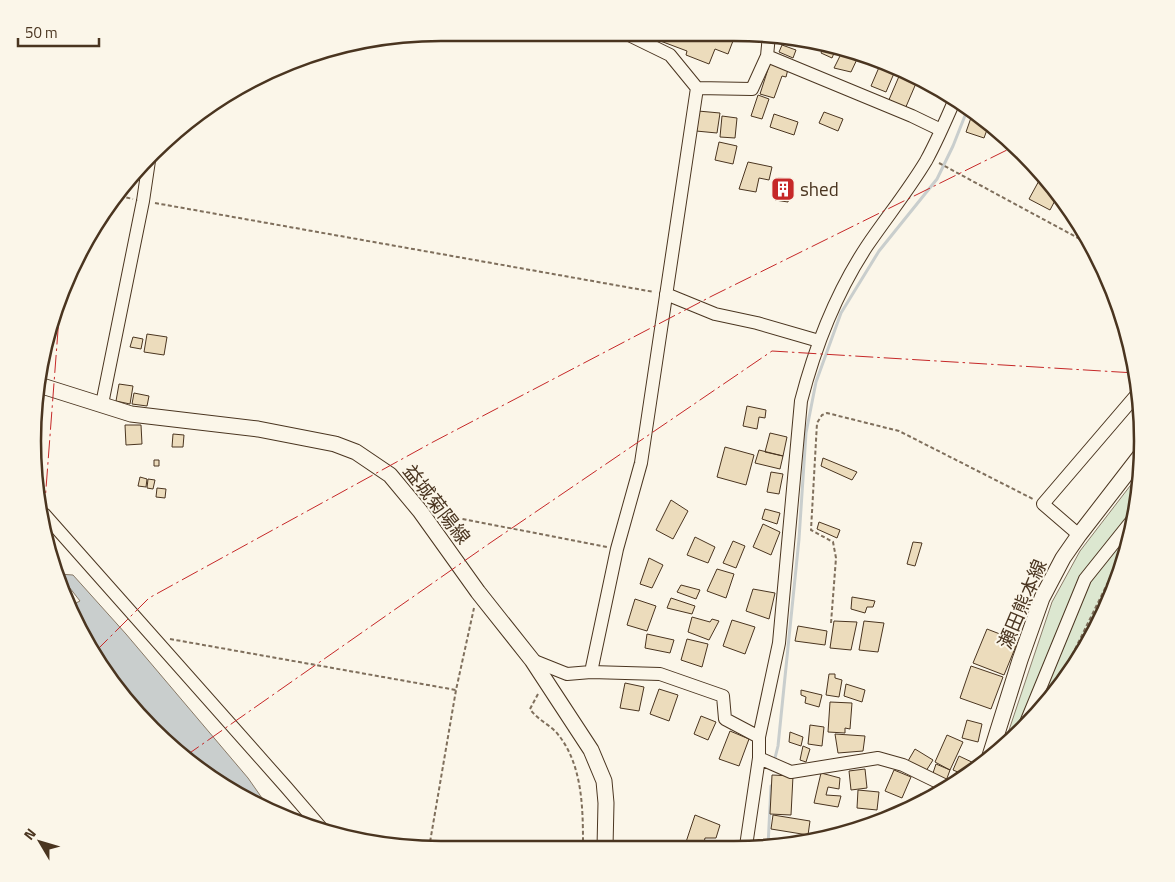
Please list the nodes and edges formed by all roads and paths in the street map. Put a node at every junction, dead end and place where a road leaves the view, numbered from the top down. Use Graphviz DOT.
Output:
graph roads {
  1 [pos="641,41"];
  2 [pos="768,43"];
  3 [pos="767,56"];
  4 [pos="697,88"];
  5 [pos="952,106"];
  6 [pos="941,130"];
  7 [pos="942,156"];
  8 [pos="148,169"];
  9 [pos="143,201"];
  10 [pos="1078,238"];
  11 [pos="666,294"];
  12 [pos="820,341"];
  13 [pos="45,387"];
  14 [pos="1131,401"];
  15 [pos="102,404"];
  16 [pos="1133,465"];
  17 [pos="1043,504"];
  18 [pos="420,510"];
  19 [pos="49,520"];
  20 [pos="1123,532"];
  21 [pos="1079,535"];
  22 [pos="617,548"];
  23 [pos="1106,586"];
  24 [pos="478,592"];
  25 [pos="831,623"];
  26 [pos="152,636"];
  27 [pos="1076,647"];
  28 [pos="532,660"];
  29 [pos="590,672"];
  30 [pos="548,685"];
  31 [pos="456,690"];
  32 [pos="1032,708"];
  33 [pos="759,737"];
  34 [pos="994,745"];
  35 [pos="759,758"];
  36 [pos="940,783"];
  37 [pos="315,821"];
  38 [pos="430,841"];
  39 [pos="583,841"];
  40 [pos="605,841"];
  41 [pos="747,841"];
  1 -- 4 [label="street"];
  2 -- 3 [label="street"];
  3 -- 4 [label="street"];
  3 -- 6 [label="street"];
  4 -- 11 [label="street"];
  5 -- 6 [label="street"];
  6 -- 12 [label="street"];
  7 -- 10 [label="path"];
  8 -- 9 [label="street"];
  9 -- 11 [label="path"];
  9 -- 15 [label="street"];
  11 -- 12 [label="street"];
  11 -- 22 [label="street"];
  12 -- 33 [label="street"];
  13 -- 15 [label="main road, 益城菊陽線"];
  14 -- 17 [label="street"];
  15 -- 18 [label="main road, 益城菊陽線"];
  16 -- 21 [label="main road, 瀬田熊本線"];
  17 -- 21 [label="street"];
  17 -- 25 [label="path"];
  18 -- 22 [label="path"];
  18 -- 24 [label="main road, 益城菊陽線"];
  19 -- 26 [label="street"];
  20 -- 32 [label="street"];
  21 -- 34 [label="main road, 瀬田熊本線"];
  22 -- 29 [label="street"];
  23 -- 27 [label="path"];
  24 -- 28 [label="main road, 益城菊陽線"];
  24 -- 31 [label="path"];
  26 -- 31 [label="path"];
  26 -- 37 [label="street"];
  28 -- 29 [label="street"];
  28 -- 30 [label="main road, 益城菊陽線"];
  29 -- 33 [label="street"];
  30 -- 39 [label="path"];
  30 -- 40 [label="main road, 益城菊陽線"];
  31 -- 38 [label="path"];
  33 -- 35 [label="street"];
  35 -- 36 [label="street"];
  35 -- 41 [label="street"];
}
